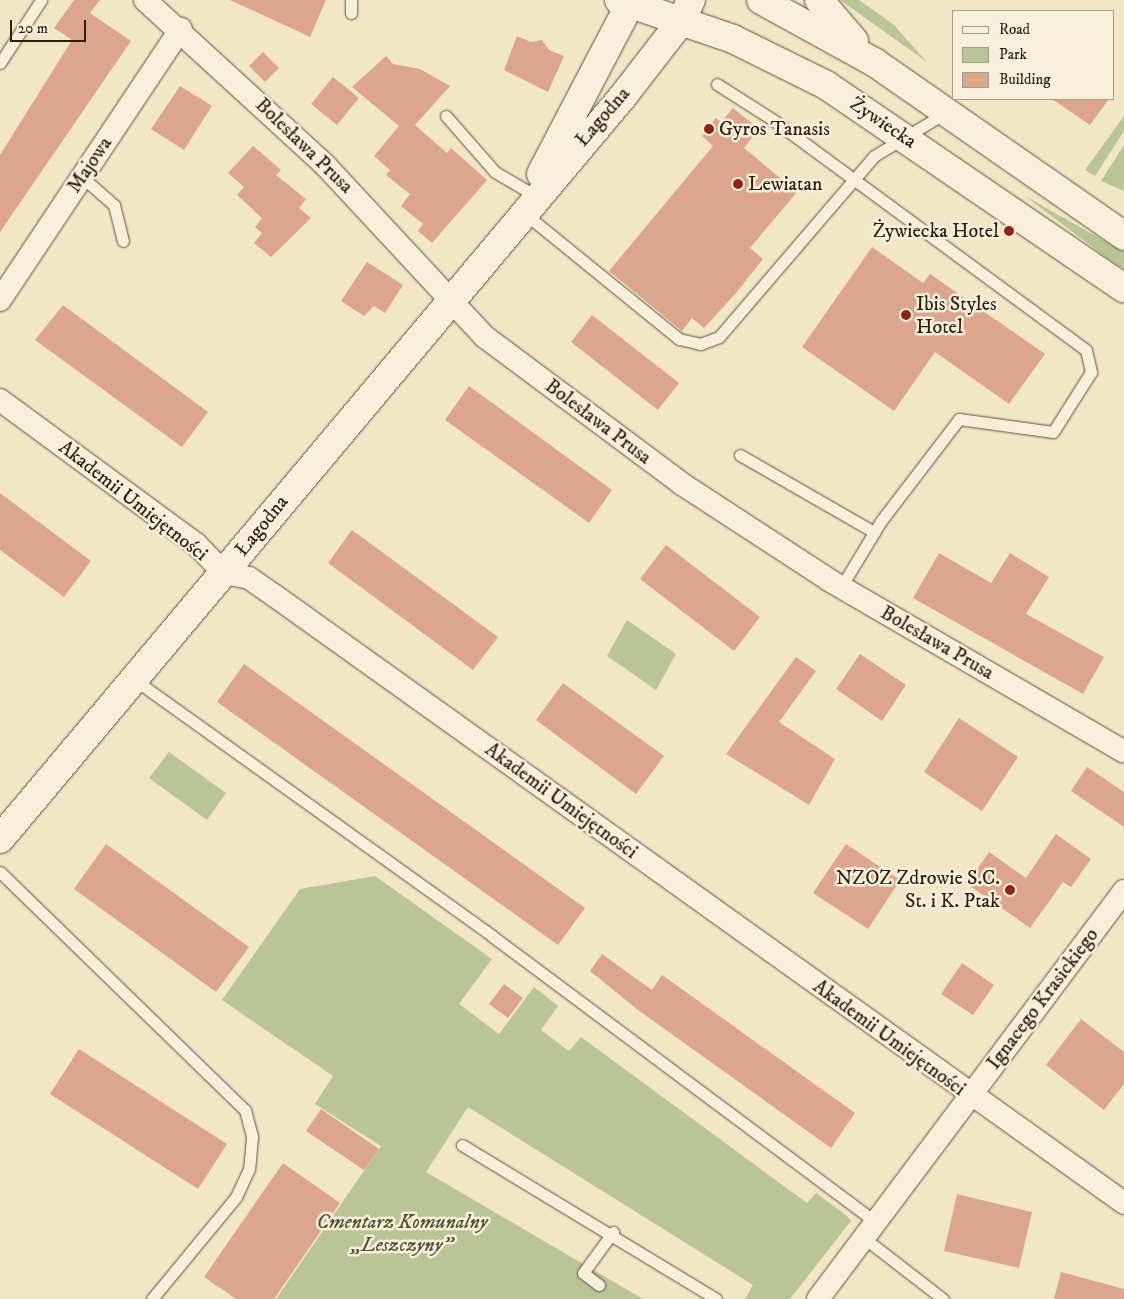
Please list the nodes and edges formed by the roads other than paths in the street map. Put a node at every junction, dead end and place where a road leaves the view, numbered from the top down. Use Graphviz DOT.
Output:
graph roads {
  1 [pos="41,0"];
  2 [pos="145,0"];
  3 [pos="351,0"];
  4 [pos="761,0"];
  5 [pos="819,0"];
  6 [pos="627,1"];
  7 [pos="686,10"];
  8 [pos="351,12"];
  9 [pos="181,29"];
  10 [pos="874,62"];
  11 [pos="0,63"];
  12 [pos="717,84"];
  13 [pos="945,113"];
  14 [pos="446,116"];
  15 [pos="903,136"];
  16 [pos="82,177"];
  17 [pos="852,179"];
  18 [pos="526,202"];
  19 [pos="1124,236"];
  20 [pos="123,241"];
  21 [pos="1124,288"];
  22 [pos="0,300"];
  23 [pos="448,300"];
  24 [pos="0,400"];
  25 [pos="740,454"];
  26 [pos="874,532"];
  27 [pos="224,573"];
  28 [pos="841,587"];
  29 [pos="135,680"];
  30 [pos="1124,752"];
  31 [pos="0,838"];
  32 [pos="0,872"];
  33 [pos="1124,891"];
  34 [pos="969,1096"];
  35 [pos="462,1145"];
  36 [pos="1124,1203"];
  37 [pos="870,1230"];
  38 [pos="613,1232"];
  39 [pos="599,1285"];
  40 [pos="152,1299"];
  41 [pos="716,1299"];
  42 [pos="818,1299"];
  43 [pos="943,1299"];
  1 -- 11 [label="lane"];
  2 -- 9 [label="street, Bolesława Prusa"];
  3 -- 8 [label="lane"];
  4 -- 10 [label="street"];
  5 -- 10 [label="street"];
  6 -- 7 [label="street, Żywiecka"];
  6 -- 18 [label="street, Łagodna"];
  7 -- 15 [label="street, Żywiecka"];
  7 -- 18 [label="street, Łagodna"];
  9 -- 16 [label="street, Majowa"];
  9 -- 23 [label="street, Bolesława Prusa"];
  10 -- 13 [label="street"];
  12 -- 17 [label="lane"];
  13 -- 15 [label="lane"];
  13 -- 19 [label="street"];
  14 -- 18 [label="lane"];
  15 -- 17 [label="lane"];
  15 -- 21 [label="street, Żywiecka"];
  16 -- 20 [label="lane"];
  16 -- 22 [label="street, Majowa"];
  17 -- 18 [label="lane"];
  17 -- 26 [label="lane"];
  18 -- 23 [label="street, Łagodna"];
  23 -- 27 [label="street, Łagodna"];
  23 -- 28 [label="street, Bolesława Prusa"];
  24 -- 27 [label="street, Akademii Umiejętności"];
  25 -- 26 [label="lane"];
  26 -- 28 [label="lane"];
  27 -- 29 [label="street, Łagodna"];
  27 -- 34 [label="street, Akademii Umiejętności"];
  28 -- 30 [label="street, Bolesława Prusa"];
  29 -- 31 [label="street, Łagodna"];
  29 -- 37 [label="lane"];
  32 -- 40 [label="lane"];
  33 -- 34 [label="street, Ignacego Krasickiego"];
  34 -- 36 [label="street, Akademii Umiejętności"];
  34 -- 37 [label="street, Ignacego Krasickiego"];
  35 -- 38 [label="lane"];
  37 -- 42 [label="street, Ignacego Krasickiego"];
  37 -- 43 [label="lane"];
  38 -- 39 [label="lane"];
  38 -- 41 [label="lane"];
}
